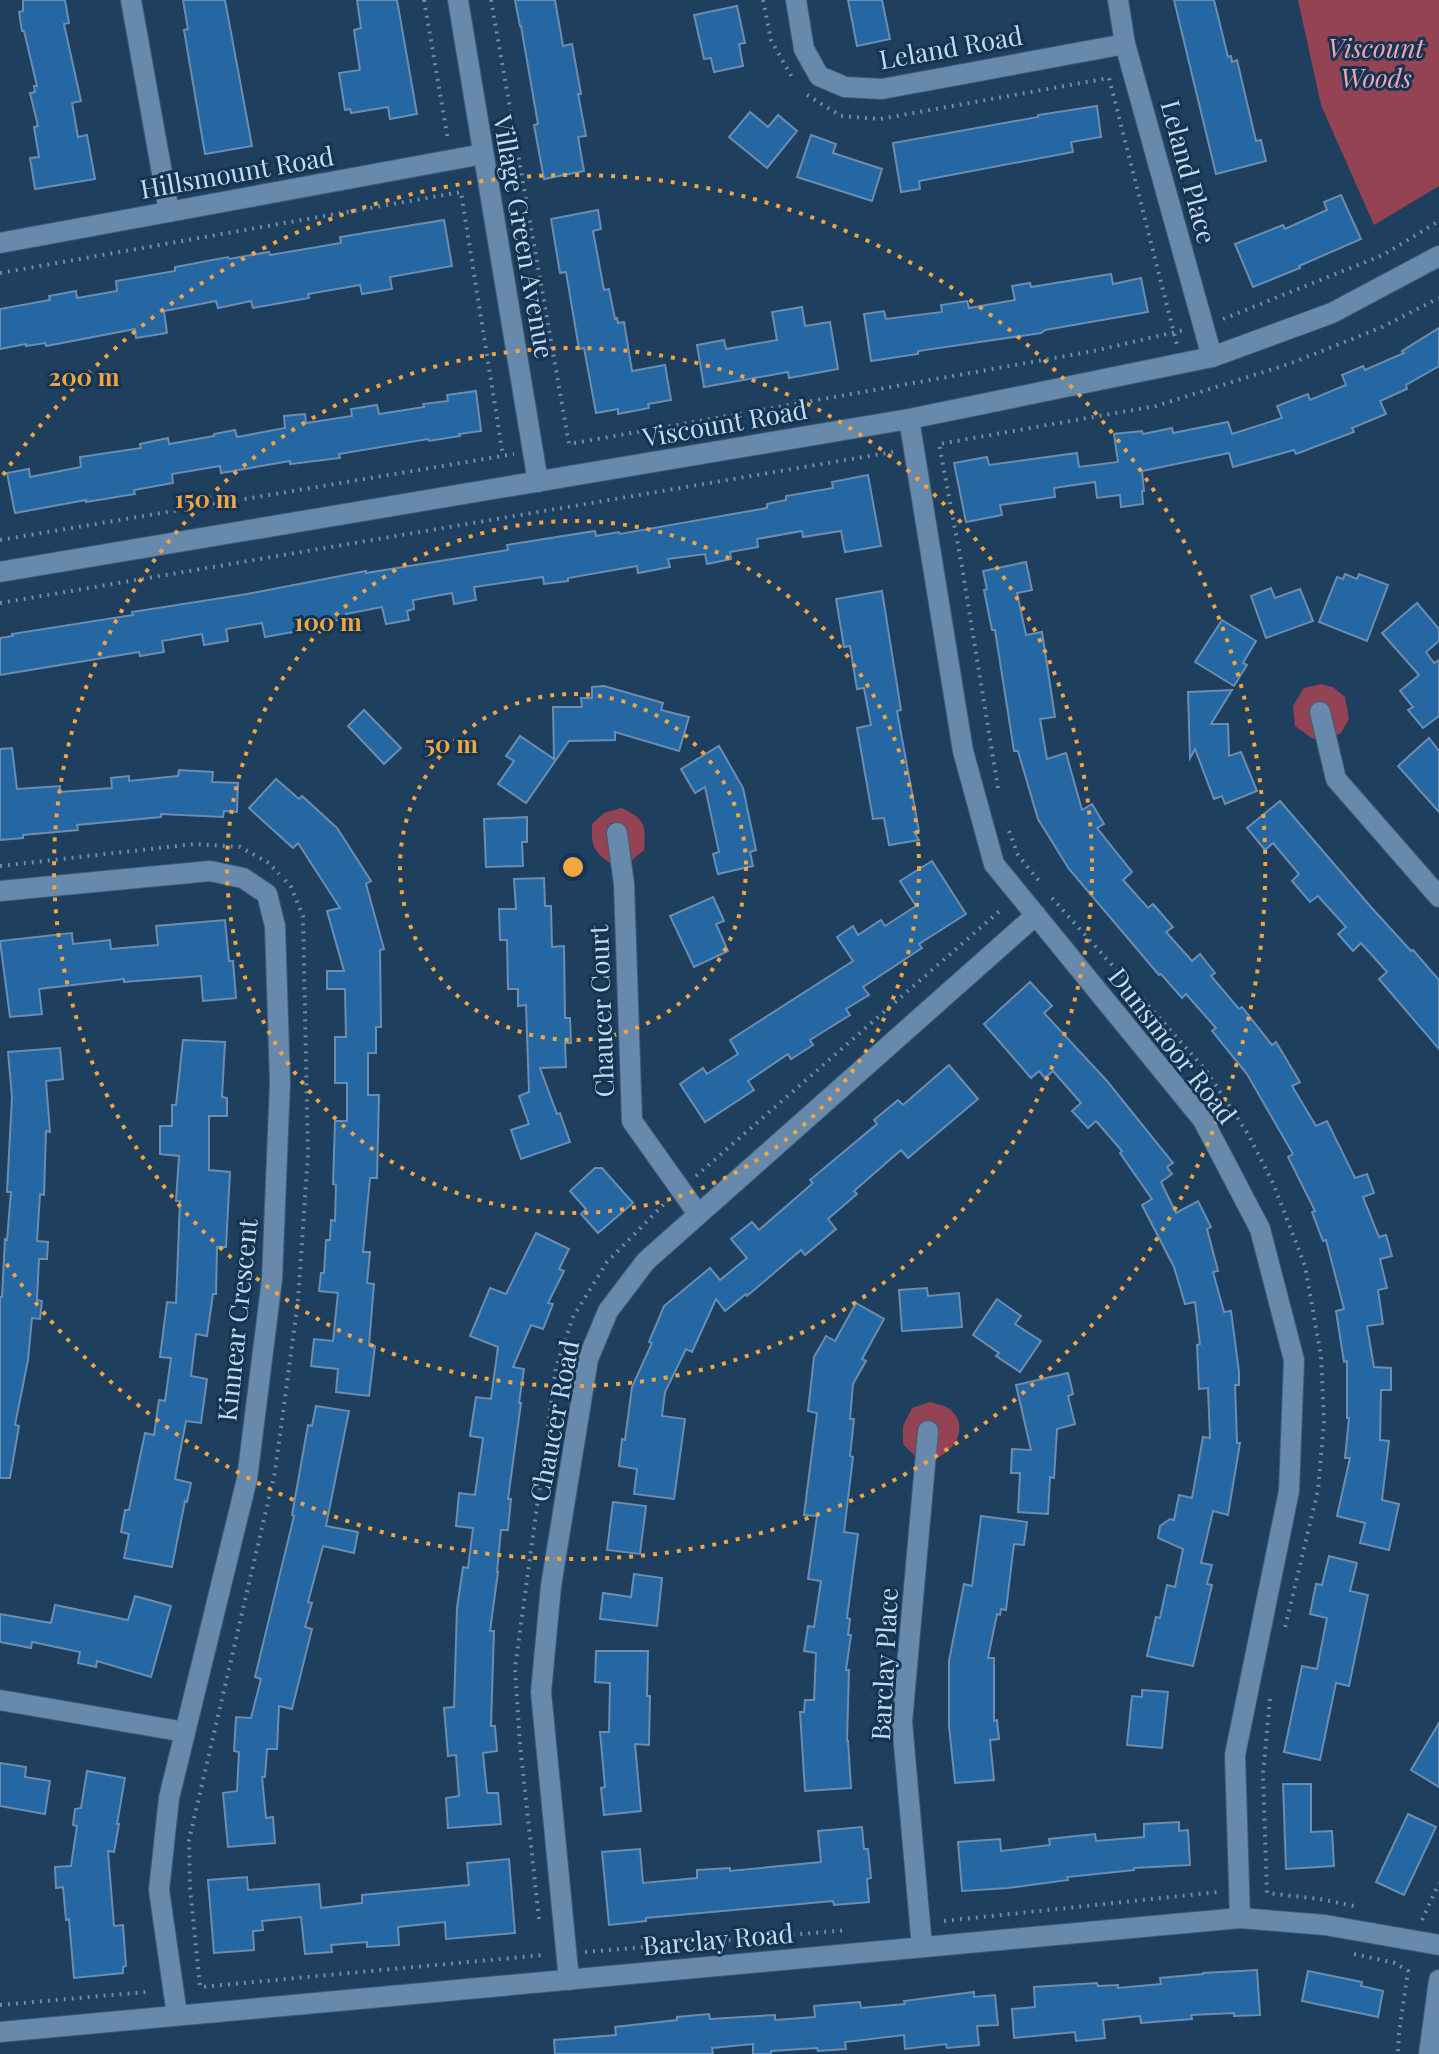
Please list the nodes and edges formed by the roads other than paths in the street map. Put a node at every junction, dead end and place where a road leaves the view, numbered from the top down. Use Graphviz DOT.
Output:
graph roads {
  1 [pos="131,0"];
  2 [pos="458,0"];
  3 [pos="796,0"];
  4 [pos="1118,0"];
  5 [pos="1125,44"];
  6 [pos="483,154"];
  7 [pos="169,212"];
  8 [pos="0,243"];
  9 [pos="1439,256"];
  10 [pos="1212,357"];
  11 [pos="909,419"];
  12 [pos="538,482"];
  13 [pos="0,572"];
  14 [pos="1320,712"];
  15 [pos="617,833"];
  16 [pos="0,891"];
  17 [pos="1439,897"];
  18 [pos="1036,915"];
  19 [pos="698,1214"];
  20 [pos="928,1431"];
  21 [pos="0,1700"];
  22 [pos="185,1732"];
  23 [pos="1240,1918"];
  24 [pos="1439,1945"];
  25 [pos="922,1947"];
  26 [pos="569,1980"];
  27 [pos="1439,1980"];
  28 [pos="177,2015"];
  29 [pos="0,2032"];
  30 [pos="1429,2054"];
  1 -- 7 [label="street"];
  2 -- 6 [label="street, Village Green Avenue"];
  3 -- 5 [label="street, Leland Road"];
  4 -- 5 [label="street, Leland Place"];
  5 -- 10 [label="street, Leland Place"];
  6 -- 7 [label="street, Hillsmount Road"];
  6 -- 12 [label="street, Village Green Avenue"];
  7 -- 8 [label="street, Hillsmount Road"];
  9 -- 10 [label="street, Viscount Road"];
  10 -- 11 [label="street, Viscount Road"];
  11 -- 12 [label="street, Viscount Road"];
  11 -- 18 [label="street, Dunsmoor Road"];
  12 -- 13 [label="street, Viscount Road"];
  14 -- 17 [label="street"];
  15 -- 19 [label="street, Chaucer Court"];
  16 -- 22 [label="street, Kinnear Crescent"];
  18 -- 19 [label="street, Chaucer Road"];
  18 -- 23 [label="street, Dunsmoor Road"];
  19 -- 26 [label="street, Chaucer Road"];
  20 -- 25 [label="street, Barclay Place"];
  21 -- 22 [label="street"];
  22 -- 28 [label="street, Kinnear Crescent"];
  23 -- 24 [label="street, Barclay Road"];
  23 -- 25 [label="street, Barclay Road"];
  25 -- 26 [label="street, Barclay Road"];
  26 -- 28 [label="street, Barclay Road"];
  27 -- 30 [label="street"];
  28 -- 29 [label="street, Barclay Road"];
}
